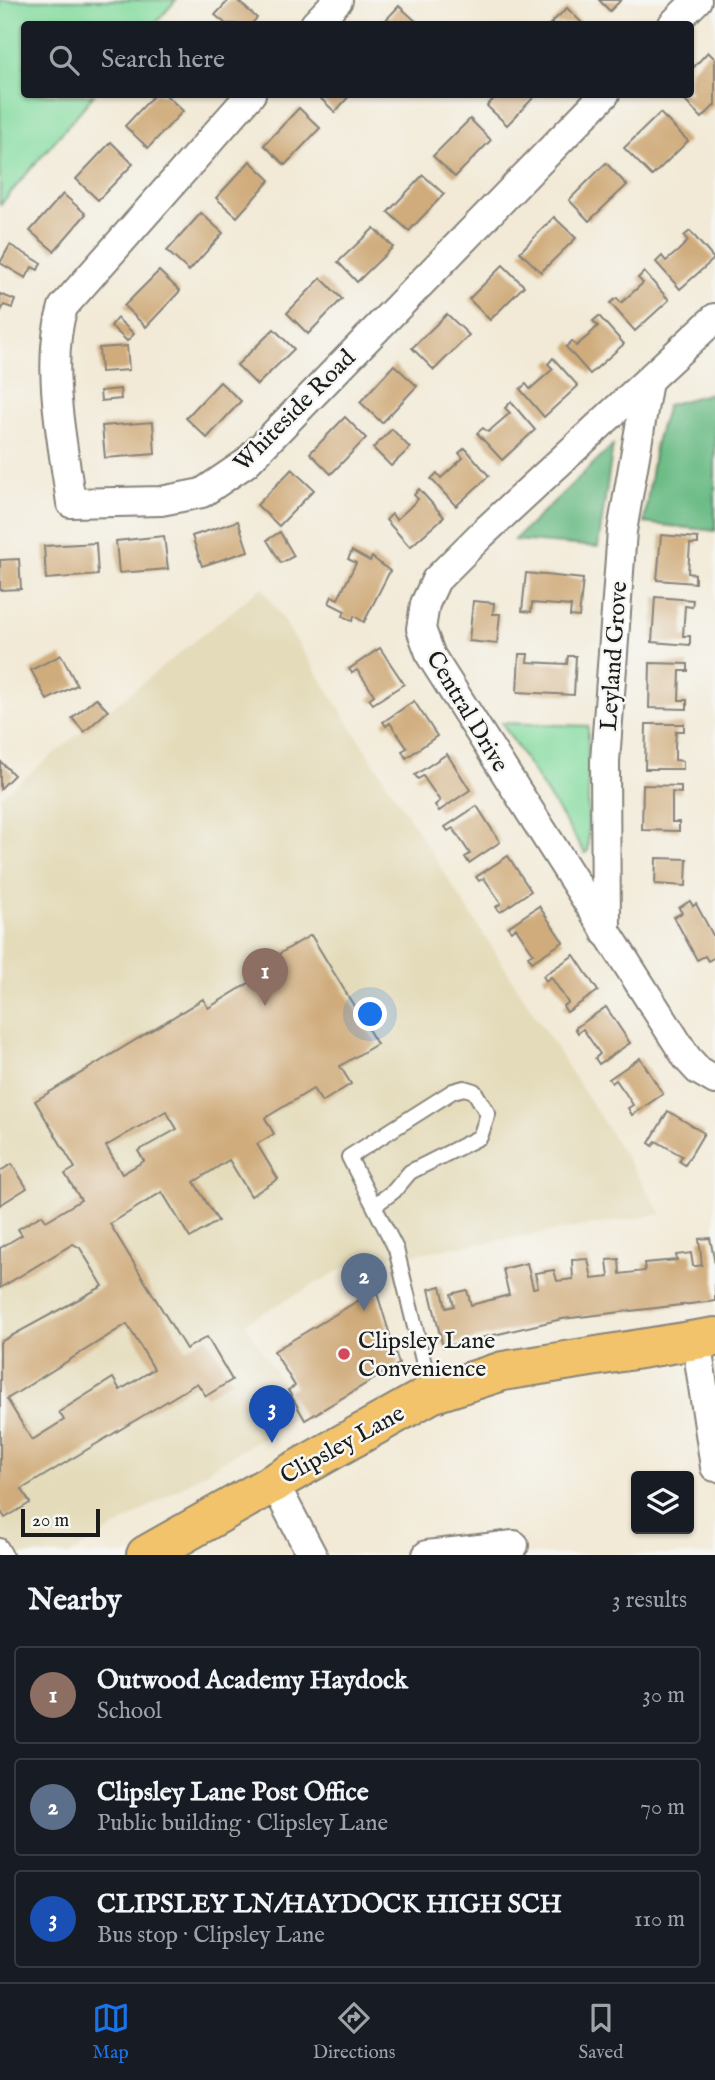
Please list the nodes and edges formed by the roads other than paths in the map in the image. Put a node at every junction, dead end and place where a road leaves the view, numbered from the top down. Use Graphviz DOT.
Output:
graph roads {
  1 [pos="338,0"];
  2 [pos="697,0"];
  3 [pos="318,21"];
  4 [pos="676,21"];
  5 [pos="247,98"];
  6 [pos="601,98"];
  7 [pos="715,318"];
  8 [pos="648,381"];
  9 [pos="607,933"];
  10 [pos="715,1080"];
  11 [pos="375,1205"];
  12 [pos="706,1338"];
  13 [pos="431,1394"];
  14 [pos="715,1467"];
  15 [pos="273,1481"];
  16 [pos="514,1545"];
  17 [pos="0,1546"];
  18 [pos="5,1555"];
  19 [pos="146,1555"];
  20 [pos="312,1555"];
  21 [pos="427,1555"];
  1 -- 3 [label="street"];
  2 -- 4 [label="street"];
  5 -- 6 [label="street, Whiteside Road"];
  7 -- 8 [label="street, Central Drive"];
  8 -- 9 [label="street, Leyland Grove"];
  8 -- 9 [label="street, Central Drive"];
  9 -- 10 [label="street, Central Drive"];
  11 -- 11 [label="lane"];
  11 -- 13 [label="lane"];
  12 -- 13 [label="main road, Clipsley Lane"];
  12 -- 14 [label="street"];
  13 -- 15 [label="main road, Clipsley Lane"];
  15 -- 19 [label="main road, Clipsley Lane"];
  15 -- 20 [label="street"];
  16 -- 21 [label="street"];
  17 -- 18 [label="lane"];
}
